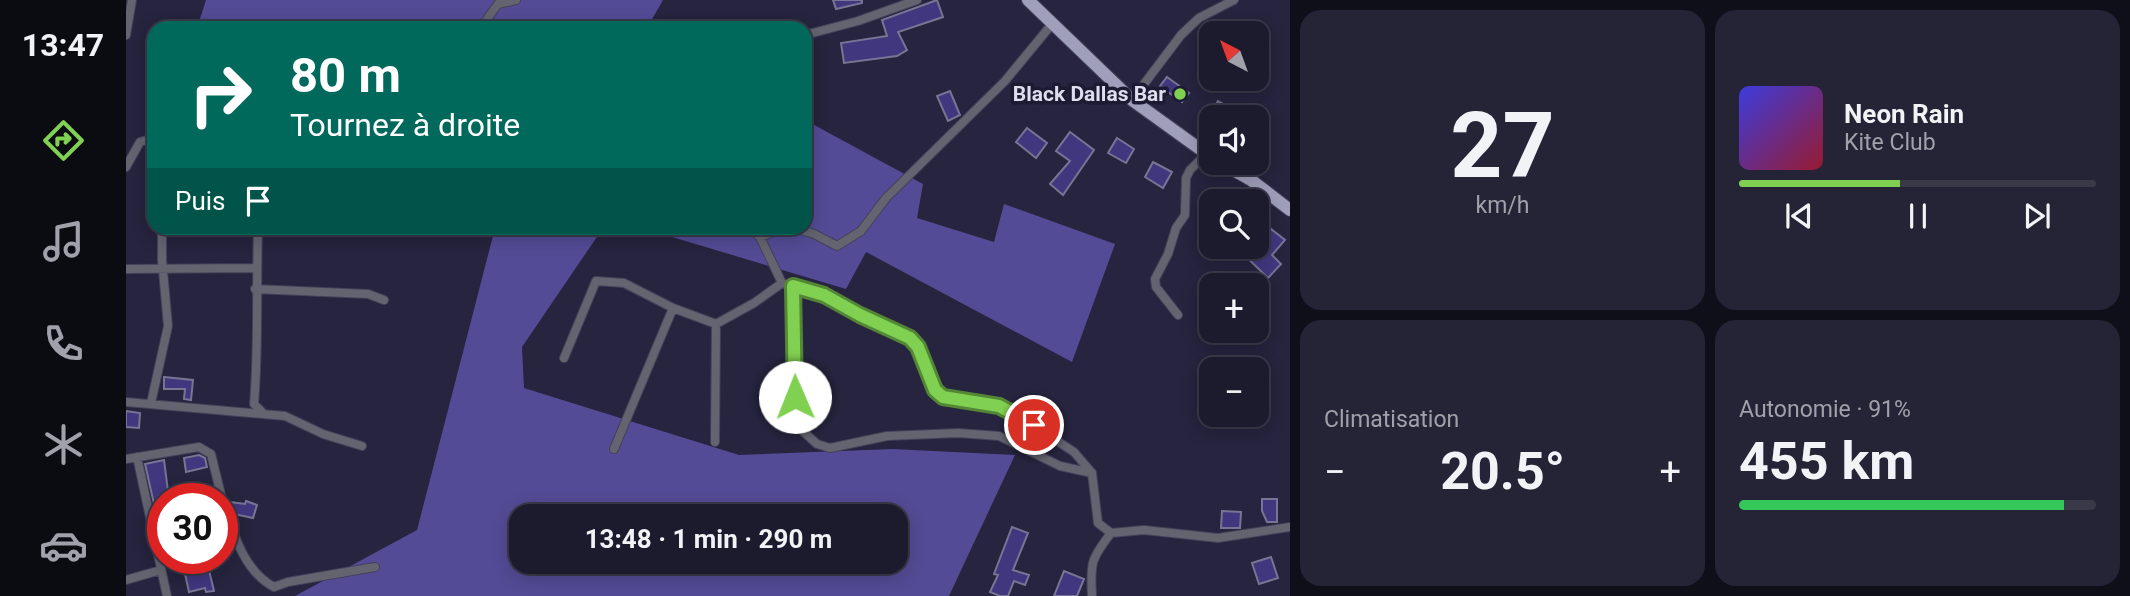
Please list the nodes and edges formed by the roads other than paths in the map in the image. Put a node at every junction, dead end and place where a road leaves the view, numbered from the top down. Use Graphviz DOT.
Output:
graph roads {
  1 [pos="132,0"];
  2 [pos="516,0"];
  3 [pos="917,0"];
  4 [pos="1028,0"];
  5 [pos="1234,0"];
  6 [pos="486,21"];
  7 [pos="1052,24"];
  8 [pos="812,33"];
  9 [pos="126,35"];
  10 [pos="1132,100"];
  11 [pos="147,140"];
  12 [pos="1199,149"];
  13 [pos="1199,163"];
  14 [pos="126,167"];
  15 [pos="1242,175"];
  16 [pos="1288,204"];
  17 [pos="812,233"];
  18 [pos="162,235"];
  19 [pos="258,235"];
  20 [pos="765,235"];
  21 [pos="760,237"];
  22 [pos="163,267"];
  23 [pos="256,268"];
  24 [pos="126,269"];
  25 [pos="782,283"];
  26 [pos="793,286"];
  27 [pos="256,289"];
  28 [pos="384,300"];
  29 [pos="673,308"];
  30 [pos="1178,315"];
  31 [pos="716,324"];
  32 [pos="564,358"];
  33 [pos="126,402"];
  34 [pos="151,403"];
  35 [pos="263,413"];
  36 [pos="715,442"];
  37 [pos="362,446"];
  38 [pos="614,449"];
  39 [pos="137,457"];
  40 [pos="126,458"];
  41 [pos="1092,473"];
  42 [pos="218,483"];
  43 [pos="147,504"];
  44 [pos="1290,527"];
  45 [pos="1111,533"];
  46 [pos="238,546"];
  47 [pos="375,567"];
  48 [pos="147,574"];
  49 [pos="162,574"];
  50 [pos="126,580"];
  51 [pos="167,596"];
  52 [pos="1092,596"];
  1 -- 9 [label="street"];
  2 -- 6 [label="street"];
  3 -- 8 [label="street"];
  4 -- 7 [label="main road"];
  5 -- 10 [label="street"];
  7 -- 10 [label="main road"];
  7 -- 17 [label="street"];
  10 -- 12 [label="main road"];
  11 -- 14 [label="street"];
  13 -- 30 [label="street"];
  15 -- 16 [label="main road"];
  18 -- 22 [label="street"];
  19 -- 23 [label="street"];
  20 -- 21 [label="street"];
  21 -- 25 [label="street"];
  22 -- 23 [label="street"];
  22 -- 24 [label="street"];
  22 -- 34 [label="street"];
  23 -- 27 [label="street"];
  25 -- 26 [label="street"];
  25 -- 31 [label="street"];
  26 -- 41 [label="street"];
  26 -- 41 [label="street"];
  27 -- 28 [label="street"];
  27 -- 35 [label="street"];
  29 -- 31 [label="street"];
  29 -- 32 [label="street"];
  29 -- 38 [label="street"];
  31 -- 36 [label="street"];
  33 -- 34 [label="street"];
  34 -- 35 [label="street"];
  35 -- 37 [label="street"];
  39 -- 40 [label="street"];
  39 -- 42 [label="street"];
  39 -- 43 [label="street"];
  41 -- 45 [label="street"];
  44 -- 45 [label="street"];
  45 -- 52 [label="street"];
  46 -- 47 [label="street"];
  48 -- 50 [label="street"];
  49 -- 51 [label="street"];
}
